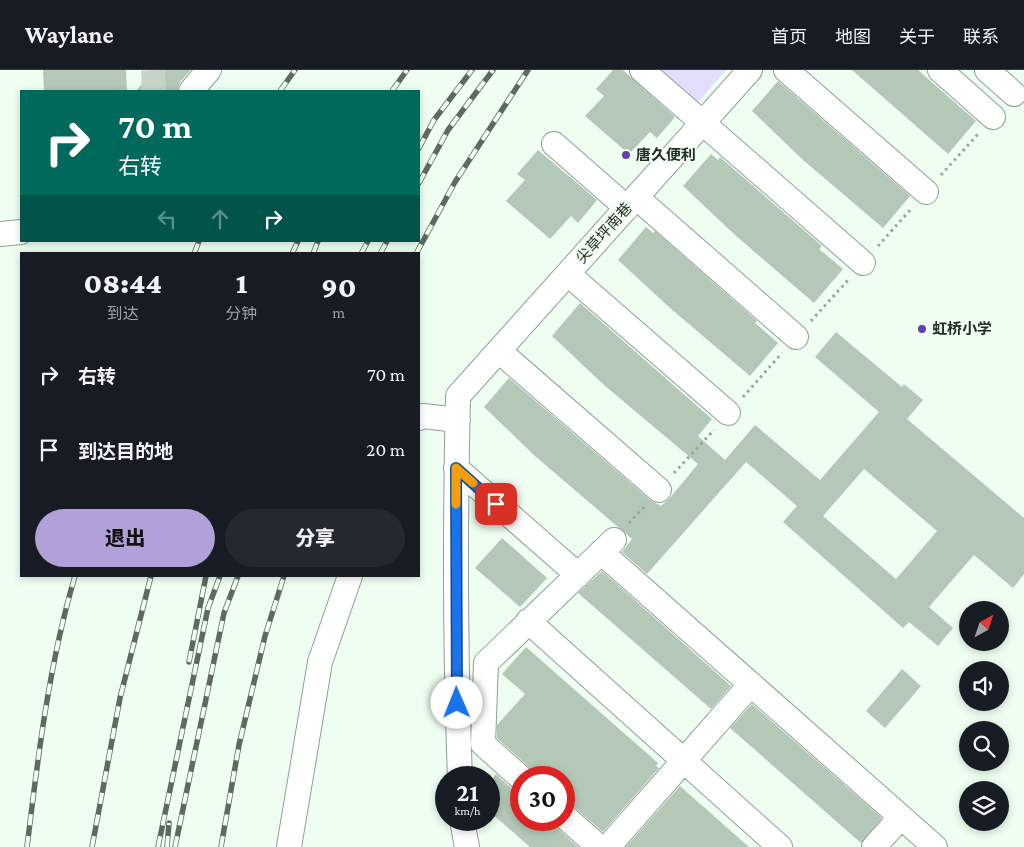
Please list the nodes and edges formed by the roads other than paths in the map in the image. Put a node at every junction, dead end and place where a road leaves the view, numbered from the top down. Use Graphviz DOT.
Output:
graph roads {
  1 [pos="209,70"];
  2 [pos="642,70"];
  3 [pos="750,70"];
  4 [pos="786,70"];
  5 [pos="940,70"];
  6 [pos="988,70"];
  7 [pos="192,90"];
  8 [pos="1014,94"];
  9 [pos="993,117"];
  10 [pos="702,123"];
  11 [pos="554,144"];
  12 [pos="926,192"];
  13 [pos="632,202"];
  14 [pos="20,232"];
  15 [pos="0,234"];
  16 [pos="864,263"];
  17 [pos="568,274"];
  18 [pos="796,337"];
  19 [pos="499,351"];
  20 [pos="458,408"];
  21 [pos="728,414"];
  22 [pos="420,418"];
  23 [pos="456,468"];
  24 [pos="659,490"];
  25 [pos="578,575"];
  26 [pos="350,577"];
  27 [pos="528,621"];
  28 [pos="751,684"];
  29 [pos="683,760"];
  30 [pos="460,766"];
  31 [pos="510,768"];
  32 [pos="900,817"];
  33 [pos="575,826"];
  34 [pos="464,831"];
  35 [pos="289,847"];
  36 [pos="467,847"];
  37 [pos="599,847"];
  38 [pos="608,847"];
  39 [pos="780,847"];
  40 [pos="874,847"];
  41 [pos="935,847"];
  1 -- 7 [label="street"];
  2 -- 10 [label="street"];
  3 -- 10 [label="street, 尖草坪南巷"];
  4 -- 12 [label="street"];
  5 -- 9 [label="street"];
  6 -- 8 [label="street"];
  10 -- 13 [label="street, 尖草坪南巷"];
  10 -- 16 [label="street"];
  11 -- 13 [label="street"];
  13 -- 17 [label="street, 尖草坪南巷"];
  13 -- 18 [label="street"];
  14 -- 15 [label="street"];
  17 -- 19 [label="street, 尖草坪南巷"];
  17 -- 21 [label="street"];
  19 -- 20 [label="street, 尖草坪南巷"];
  19 -- 24 [label="street"];
  20 -- 22 [label="street"];
  20 -- 23 [label="street"];
  23 -- 25 [label="street"];
  23 -- 30 [label="street"];
  25 -- 27 [label="street"];
  25 -- 28 [label="street"];
  26 -- 35 [label="street"];
  27 -- 29 [label="street"];
  27 -- 31 [label="street"];
  28 -- 29 [label="street"];
  28 -- 32 [label="street"];
  29 -- 38 [label="street"];
  29 -- 39 [label="street"];
  32 -- 40 [label="street"];
  32 -- 41 [label="street"];
  33 -- 37 [label="street"];
  34 -- 36 [label="street"];
}
